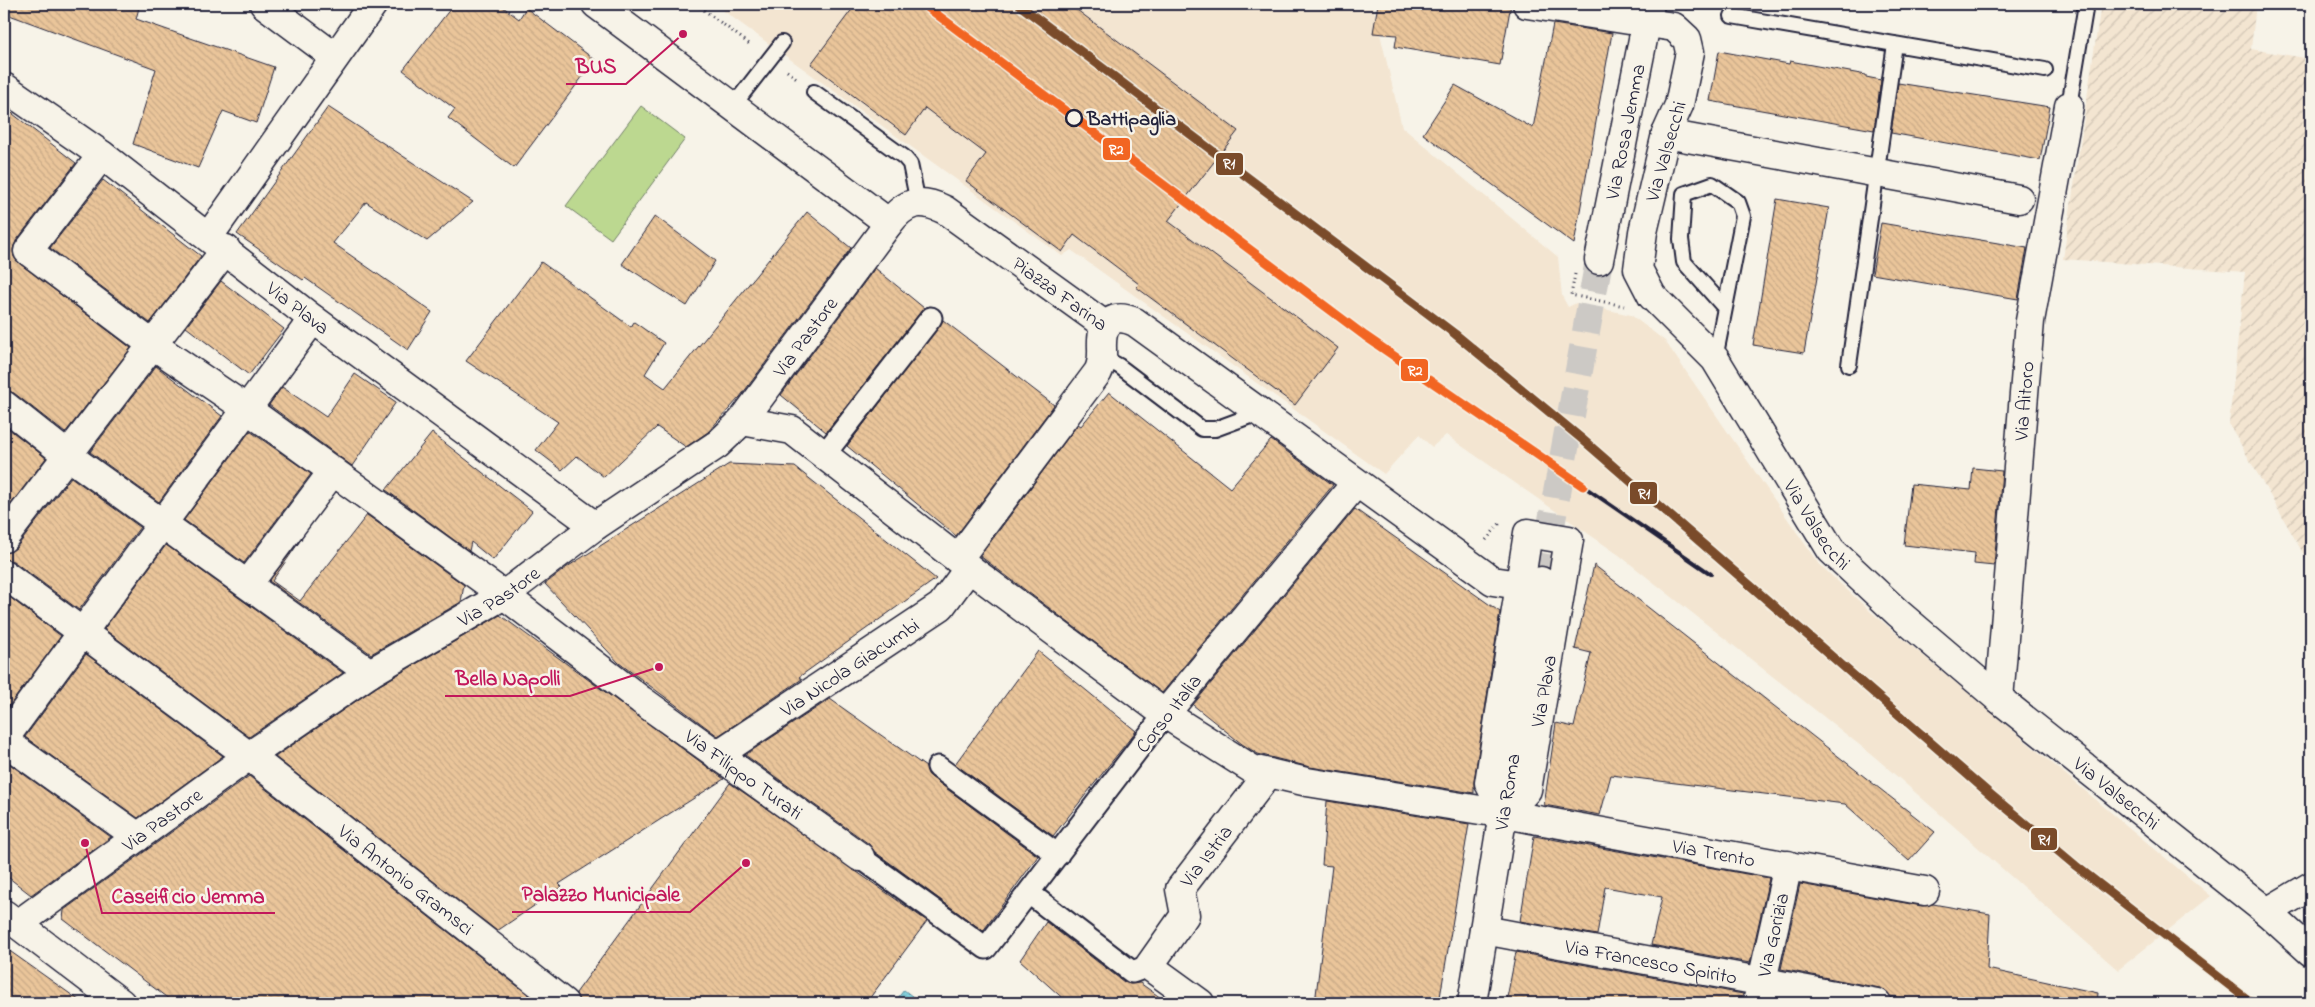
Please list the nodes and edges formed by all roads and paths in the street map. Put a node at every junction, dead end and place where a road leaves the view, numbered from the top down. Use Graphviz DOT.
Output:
graph roads {
  1 [pos="264,4"];
  2 [pos="373,4"];
  3 [pos="596,4"];
  4 [pos="696,4"];
  5 [pos="1527,4"];
  6 [pos="2086,4"];
  7 [pos="1648,14"];
  8 [pos="1732,16"];
  9 [pos="782,43"];
  10 [pos="1895,44"];
  11 [pos="754,47"];
  12 [pos="335,57"];
  13 [pos="2045,70"];
  14 [pos="4,87"];
  15 [pos="814,92"];
  16 [pos="734,106"];
  17 [pos="2069,106"];
  18 [pos="1666,134"];
  19 [pos="102,155"];
  20 [pos="1876,173"];
  21 [pos="2018,199"];
  22 [pos="918,203"];
  23 [pos="889,222"];
  24 [pos="217,242"];
  25 [pos="1599,260"];
  26 [pos="1725,308"];
  27 [pos="931,318"];
  28 [pos="313,319"];
  29 [pos="1106,326"];
  30 [pos="153,345"];
  31 [pos="1104,358"];
  32 [pos="1715,359"];
  33 [pos="1849,365"];
  34 [pos="4,405"];
  35 [pos="247,409"];
  36 [pos="1261,412"];
  37 [pos="742,421"];
  38 [pos="66,455"];
  39 [pos="824,455"];
  40 [pos="333,471"];
  41 [pos="1356,483"];
  42 [pos="163,523"];
  43 [pos="595,526"];
  44 [pos="4,538"];
  45 [pos="964,563"];
  46 [pos="4,574"];
  47 [pos="1530,583"];
  48 [pos="248,584"];
  49 [pos="504,594"];
  50 [pos="82,633"];
  51 [pos="370,673"];
  52 [pos="1999,699"];
  53 [pos="1165,714"];
  54 [pos="4,740"];
  55 [pos="717,755"];
  56 [pos="248,756"];
  57 [pos="938,767"];
  58 [pos="1269,773"];
  59 [pos="1505,814"];
  60 [pos="138,837"];
  61 [pos="1058,855"];
  62 [pos="860,857"];
  63 [pos="1788,865"];
  64 [pos="2311,886"];
  65 [pos="1924,891"];
  66 [pos="1029,892"];
  67 [pos="2267,912"];
  68 [pos="11,919"];
  69 [pos="1484,930"];
  70 [pos="986,948"];
  71 [pos="2311,952"];
  72 [pos="1149,966"];
  73 [pos="1759,992"];
  74 [pos="121,1003"];
  75 [pos="564,1003"];
  76 [pos="1200,1003"];
  77 [pos="1472,1003"];
  78 [pos="1877,1003"];
  1 -- 12 [label="street"];
  2 -- 12 [label="street"];
  3 -- 16 [label="street"];
  4 -- 11 [label="path"];
  5 -- 7 [label="street, Via Valsecchi"];
  6 -- 17 [label="lane"];
  7 -- 18 [label="street, Via Valsecchi"];
  7 -- 25 [label="street, Via Rosa Jemma"];
  8 -- 10 [label="lane"];
  9 -- 16 [label="lane"];
  10 -- 13 [label="lane"];
  10 -- 20 [label="lane"];
  12 -- 24 [label="street"];
  14 -- 19 [label="street, Via Plava"];
  15 -- 22 [label="lane"];
  16 -- 23 [label="street"];
  17 -- 52 [label="street, Via Aitoro"];
  18 -- 20 [label="street"];
  18 -- 32 [label="street, Via Valsecchi"];
  19 -- 24 [label="street, Via Plava"];
  19 -- 30 [label="street, Via Filippo Turati"];
  20 -- 21 [label="street"];
  20 -- 33 [label="lane"];
  22 -- 23 [label="street, Via Pastore"];
  22 -- 29 [label="street, Piazza Farina"];
  23 -- 37 [label="street, Via Pastore"];
  24 -- 28 [label="street, Via Plava"];
  24 -- 30 [label="street"];
  26 -- 26 [label="lane"];
  26 -- 32 [label="lane"];
  27 -- 39 [label="street"];
  28 -- 35 [label="street"];
  28 -- 43 [label="street, Via Plava"];
  29 -- 31 [label="street"];
  29 -- 36 [label="street, Piazza Farina"];
  30 -- 35 [label="street, Via Filippo Turati"];
  30 -- 38 [label="street"];
  31 -- 36 [label="lane"];
  31 -- 45 [label="street, Via Nicola Giacumbi"];
  32 -- 52 [label="street, Via Valsecchi"];
  34 -- 38 [label="street"];
  35 -- 40 [label="street, Via Filippo Turati"];
  35 -- 42 [label="street"];
  36 -- 41 [label="street, Piazza Farina"];
  37 -- 39 [label="street"];
  37 -- 43 [label="street, Via Pastore"];
  38 -- 42 [label="street"];
  38 -- 44 [label="street"];
  39 -- 45 [label="street"];
  40 -- 48 [label="street"];
  40 -- 49 [label="street, Via Filippo Turati"];
  41 -- 47 [label="street"];
  41 -- 53 [label="street, Corso Italia"];
  42 -- 48 [label="street"];
  42 -- 50 [label="street"];
  43 -- 49 [label="street, Via Pastore"];
  45 -- 53 [label="street"];
  45 -- 55 [label="street, Via Nicola Giacumbi"];
  46 -- 50 [label="street, Via Antonio Gramsci"];
  47 -- 59 [label="street, Via Roma"];
  47 -- 59 [label="street, Via Plava"];
  48 -- 51 [label="street"];
  49 -- 51 [label="street, Via Pastore"];
  49 -- 55 [label="street, Via Filippo Turati"];
  50 -- 54 [label="street"];
  50 -- 56 [label="street, Via Antonio Gramsci"];
  51 -- 56 [label="street, Via Pastore"];
  52 -- 67 [label="street, Via Valsecchi"];
  53 -- 58 [label="street"];
  53 -- 61 [label="street, Corso Italia"];
  54 -- 60 [label="street"];
  55 -- 62 [label="street, Via Filippo Turati"];
  56 -- 60 [label="street, Via Pastore"];
  56 -- 75 [label="street, Via Antonio Gramsci"];
  57 -- 61 [label="street"];
  58 -- 59 [label="street"];
  58 -- 72 [label="street, Via Istria"];
  59 -- 63 [label="street, Via Trento"];
  59 -- 69 [label="street, Via Roma"];
  60 -- 68 [label="street, Via Pastore"];
  61 -- 66 [label="street, Corso Italia"];
  62 -- 70 [label="street, Via Filippo Turati"];
  63 -- 65 [label="street, Via Trento"];
  63 -- 73 [label="street, Via Gorizia"];
  64 -- 67 [label="street"];
  66 -- 70 [label="street, Corso Italia"];
  66 -- 72 [label="street"];
  67 -- 71 [label="street, Via Valsecchi"];
  68 -- 74 [label="street"];
  69 -- 73 [label="street, Via Francesco Spirito"];
  69 -- 77 [label="street, Via Roma"];
  72 -- 76 [label="street"];
  73 -- 78 [label="street, Via Francesco Spirito"];
}
